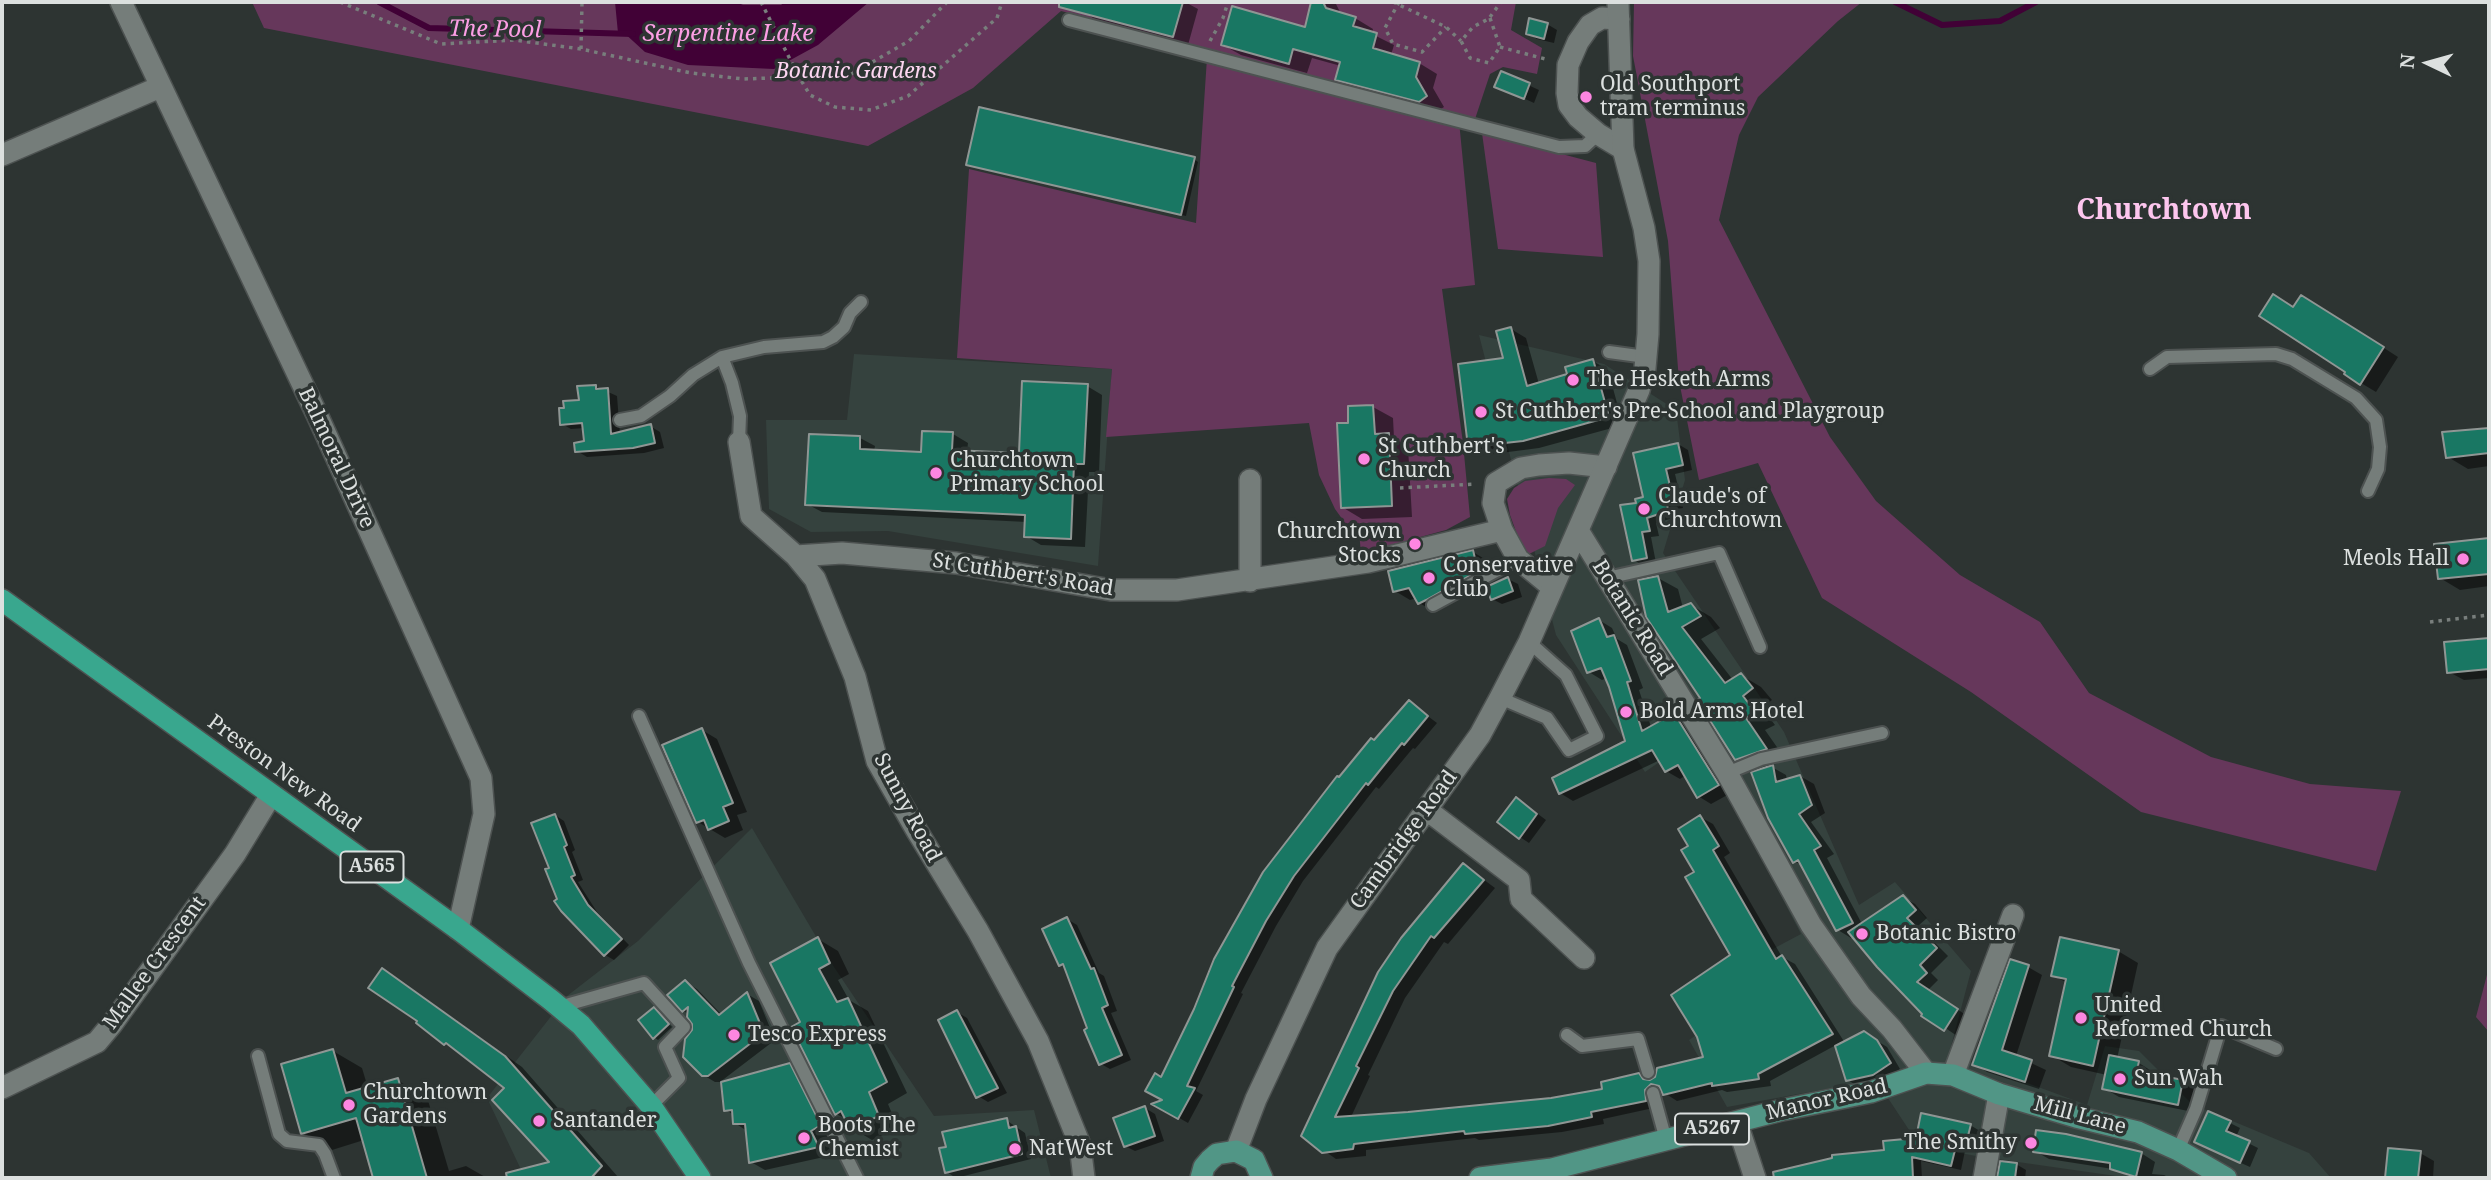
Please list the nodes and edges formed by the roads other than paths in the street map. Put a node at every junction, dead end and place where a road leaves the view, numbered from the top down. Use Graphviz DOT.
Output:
graph roads {
  1 [pos="121,2"];
  2 [pos="1618,10"];
  3 [pos="1069,20"];
  4 [pos="160,87"];
  5 [pos="1598,134"];
  6 [pos="1623,149"];
  7 [pos="2,155"];
  8 [pos="860,302"];
  9 [pos="1609,352"];
  10 [pos="1646,357"];
  11 [pos="722,358"];
  12 [pos="2150,369"];
  13 [pos="620,419"];
  14 [pos="739,442"];
  15 [pos="1606,467"];
  16 [pos="1250,480"];
  17 [pos="2368,491"];
  18 [pos="1502,530"];
  19 [pos="1578,532"];
  20 [pos="796,555"];
  21 [pos="1518,559"];
  22 [pos="1607,578"];
  23 [pos="1250,580"];
  24 [pos="1552,587"];
  25 [pos="2,600"];
  26 [pos="1433,605"];
  27 [pos="1529,642"];
  28 [pos="1759,647"];
  29 [pos="1500,698"];
  30 [pos="639,716"];
  31 [pos="1882,733"];
  32 [pos="1727,773"];
  33 [pos="271,795"];
  34 [pos="1427,810"];
  35 [pos="2012,915"];
  36 [pos="458,929"];
  37 [pos="1584,958"];
  38 [pos="559,1007"];
  39 [pos="1567,1035"];
  40 [pos="2276,1049"];
  41 [pos="258,1056"];
  42 [pos="1648,1072"];
  43 [pos="1926,1073"];
  44 [pos="1953,1075"];
  45 [pos="2,1088"];
  46 [pos="1653,1093"];
  47 [pos="1999,1094"];
  48 [pos="651,1106"];
  49 [pos="1737,1123"];
  50 [pos="1666,1140"];
  51 [pos="2178,1150"];
  52 [pos="1236,1151"];
  53 [pos="334,1178"];
  54 [pos="700,1178"];
  55 [pos="857,1178"];
  56 [pos="1084,1178"];
  57 [pos="1201,1178"];
  58 [pos="1262,1178"];
  59 [pos="1480,1178"];
  60 [pos="1755,1178"];
  61 [pos="1984,1178"];
  62 [pos="2226,1178"];
  1 -- 4 [label="street, Balmoral Drive"];
  2 -- 5 [label="street"];
  2 -- 6 [label="street"];
  3 -- 5 [label="lane"];
  4 -- 7 [label="street"];
  4 -- 36 [label="street, Balmoral Drive"];
  5 -- 6 [label="street"];
  6 -- 10 [label="street"];
  8 -- 11 [label="lane"];
  9 -- 10 [label="lane"];
  10 -- 15 [label="street"];
  11 -- 13 [label="lane"];
  11 -- 14 [label="lane"];
  12 -- 17 [label="lane"];
  14 -- 20 [label="street, Sunny Road"];
  15 -- 18 [label="street"];
  15 -- 19 [label="street"];
  16 -- 23 [label="street"];
  18 -- 21 [label="street"];
  18 -- 23 [label="street, St Cuthbert's Road"];
  19 -- 22 [label="street, Botanic Road"];
  19 -- 24 [label="street, Cambridge Road"];
  20 -- 23 [label="street, St Cuthbert's Road"];
  20 -- 56 [label="street, Sunny Road"];
  21 -- 24 [label="street"];
  21 -- 26 [label="lane"];
  22 -- 28 [label="lane"];
  22 -- 32 [label="street, Botanic Road"];
  24 -- 27 [label="street, Cambridge Road"];
  25 -- 33 [label="highway, Preston New Road / A565"];
  27 -- 29 [label="street, Cambridge Road"];
  27 -- 29 [label="lane"];
  29 -- 34 [label="street, Cambridge Road"];
  30 -- 55 [label="lane"];
  31 -- 32 [label="lane"];
  32 -- 43 [label="street, Botanic Road"];
  33 -- 36 [label="highway, Preston New Road / A565"];
  33 -- 45 [label="street, Mallee Crescent"];
  34 -- 37 [label="street"];
  34 -- 52 [label="street, Cambridge Road"];
  35 -- 44 [label="street"];
  36 -- 38 [label="highway, Preston New Road / A565"];
  38 -- 48 [label="highway, Preston New Road / A565"];
  38 -- 48 [label="lane"];
  39 -- 42 [label="lane"];
  40 -- 51 [label="lane"];
  41 -- 53 [label="lane"];
  43 -- 44 [label="main road, Mill Lane / A5267"];
  43 -- 49 [label="main road, Manor Road / A5267"];
  44 -- 47 [label="main road, Mill Lane / A5267"];
  46 -- 50 [label="lane"];
  47 -- 51 [label="main road, Mill Lane / A5267"];
  47 -- 61 [label="street"];
  48 -- 54 [label="highway, Preston New Road / A565"];
  49 -- 50 [label="main road, Manor Road / A5267"];
  49 -- 60 [label="street"];
  50 -- 59 [label="main road, Manor Road / A5267"];
  51 -- 62 [label="main road, Mill Lane / A5267"];
  52 -- 57 [label="main road"];
  52 -- 58 [label="main road"];
}
